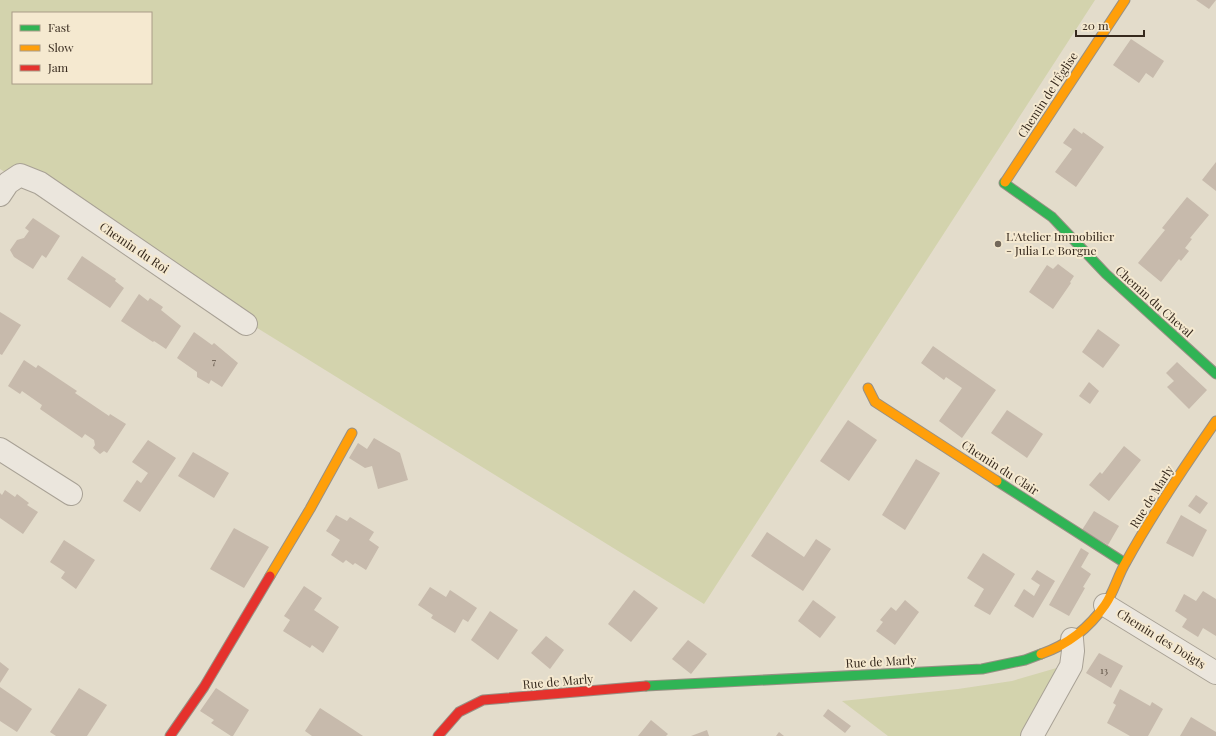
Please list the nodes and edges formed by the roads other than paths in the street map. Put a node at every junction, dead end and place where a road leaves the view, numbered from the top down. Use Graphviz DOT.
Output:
graph roads {
  1 [pos="1125,0"];
  2 [pos="1004,183"];
  3 [pos="0,195"];
  4 [pos="246,324"];
  5 [pos="1216,374"];
  6 [pos="868,388"];
  7 [pos="1216,421"];
  8 [pos="352,433"];
  9 [pos="0,449"];
  10 [pos="71,494"];
  11 [pos="1125,563"];
  12 [pos="1105,605"];
  13 [pos="1072,639"];
  14 [pos="1216,673"];
  15 [pos="170,736"];
  16 [pos="438,736"];
  17 [pos="1032,736"];
  1 -- 2 [label="street, Chemin de l'Église"];
  2 -- 5 [label="street, Chemin du Cheval"];
  3 -- 4 [label="street, Chemin du Roi"];
  6 -- 11 [label="street, Chemin du Clair"];
  7 -- 11 [label="street, Rue de Marly"];
  8 -- 15 [label="street"];
  9 -- 10 [label="street"];
  11 -- 12 [label="street, Rue de Marly"];
  12 -- 13 [label="street, Rue de Marly"];
  12 -- 14 [label="street, Chemin des Doigts"];
  13 -- 16 [label="street, Rue de Marly"];
  13 -- 17 [label="street"];
}
